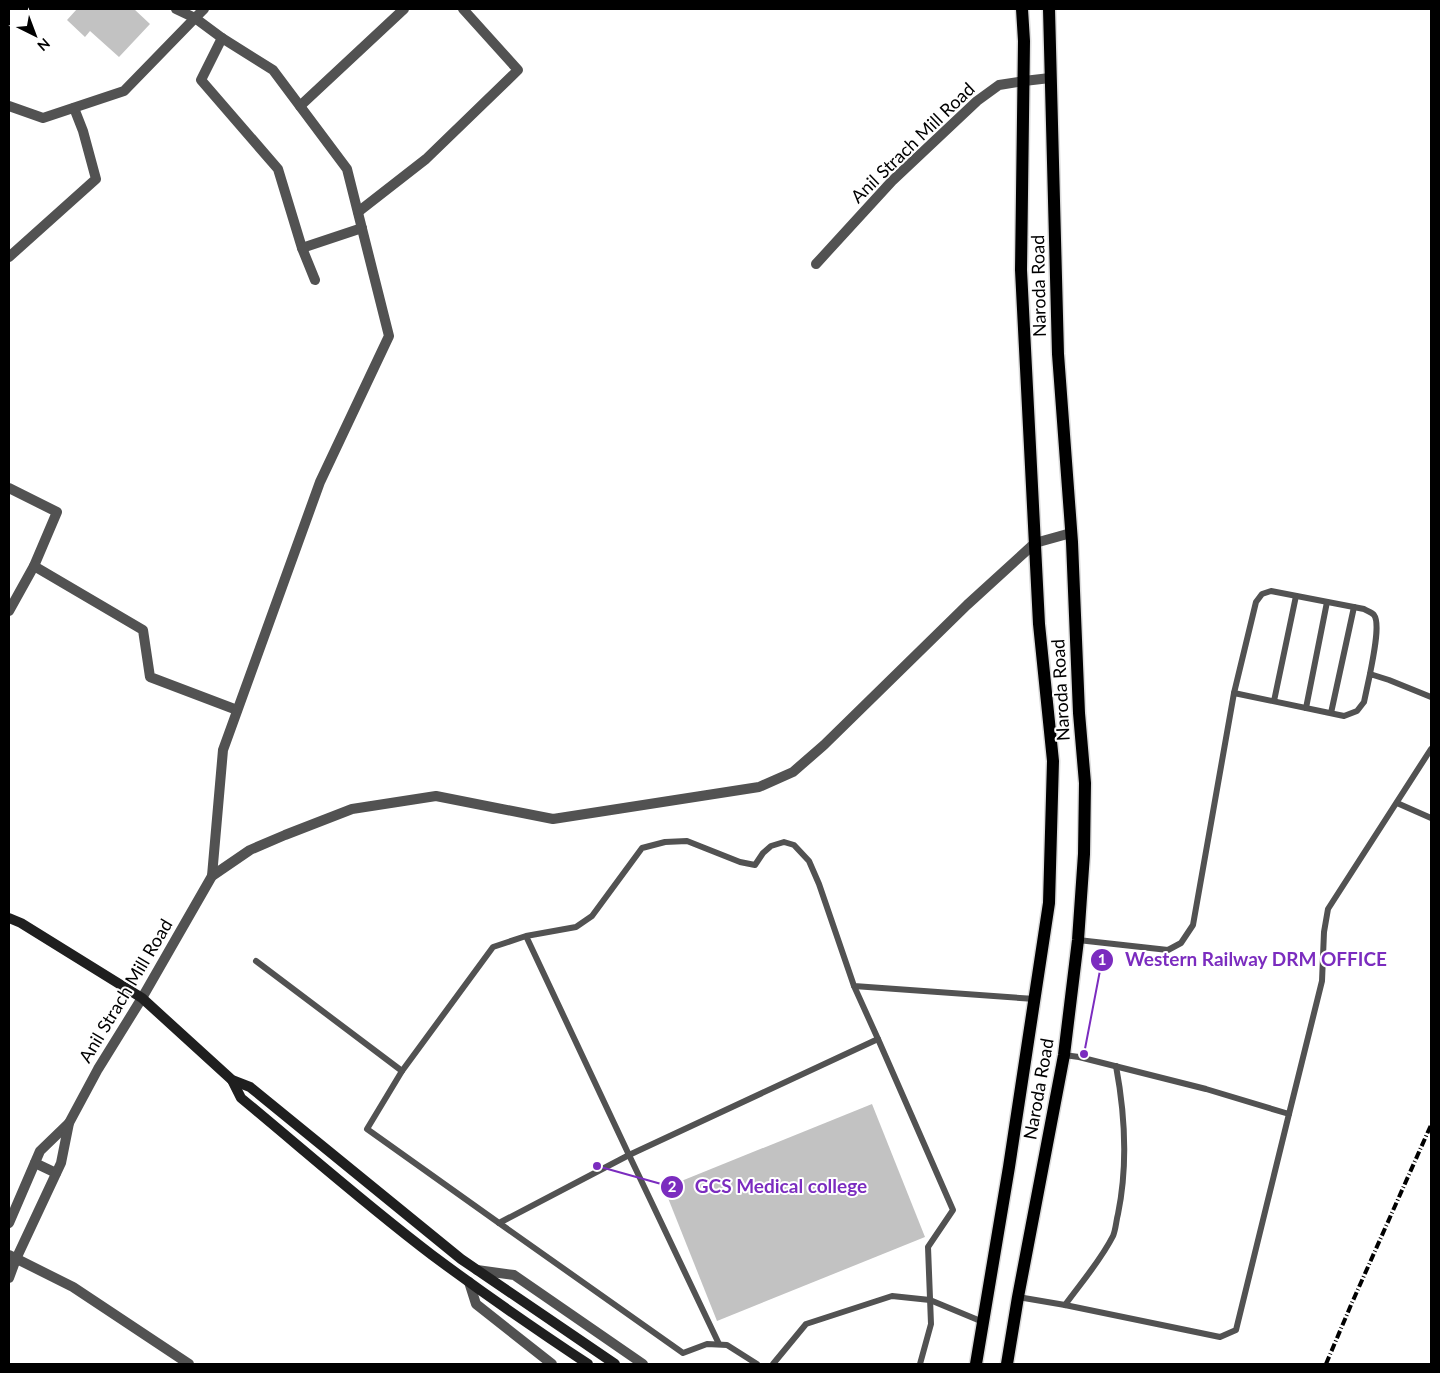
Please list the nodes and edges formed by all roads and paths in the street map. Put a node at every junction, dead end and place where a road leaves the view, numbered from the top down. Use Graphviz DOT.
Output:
graph roads {
  1 [pos="176,9"];
  2 [pos="204,9"];
  3 [pos="404,9"];
  4 [pos="463,9"];
  5 [pos="1022,9"];
  6 [pos="1049,9"];
  7 [pos="195,18"];
  8 [pos="222,38"];
  9 [pos="1050,78"];
  10 [pos="1024,81"];
  11 [pos="9,106"];
  12 [pos="300,106"];
  13 [pos="74,108"];
  14 [pos="358,212"];
  15 [pos="362,228"];
  16 [pos="302,248"];
  17 [pos="9,257"];
  18 [pos="816,264"];
  19 [pos="314,280"];
  20 [pos="9,488"];
  21 [pos="1071,533"];
  22 [pos="1035,543"];
  23 [pos="34,566"];
  24 [pos="1296,596"];
  25 [pos="1327,602"];
  26 [pos="1354,608"];
  27 [pos="9,611"];
  28 [pos="1370,674"];
  29 [pos="1234,693"];
  30 [pos="1431,697"];
  31 [pos="1274,701"];
  32 [pos="1306,708"];
  33 [pos="238,710"];
  34 [pos="1331,713"];
  35 [pos="1431,748"];
  36 [pos="1396,804"];
  37 [pos="1431,818"];
  38 [pos="212,876"];
  39 [pos="9,918"];
  40 [pos="526,936"];
  41 [pos="1078,940"];
  42 [pos="256,961"];
  43 [pos="854,986"];
  44 [pos="142,998"];
  45 [pos="1035,999"];
  46 [pos="878,1039"];
  47 [pos="1064,1055"];
  48 [pos="1116,1066"];
  49 [pos="402,1071"];
  50 [pos="232,1080"];
  51 [pos="1289,1114"];
  52 [pos="69,1124"];
  53 [pos="629,1155"];
  54 [pos="35,1163"];
  55 [pos="56,1173"];
  56 [pos="9,1223"];
  57 [pos="499,1223"];
  58 [pos="12,1257"];
  59 [pos="477,1270"];
  60 [pos="9,1278"];
  61 [pos="469,1282"];
  62 [pos="1018,1297"];
  63 [pos="930,1300"];
  64 [pos="1065,1305"];
  65 [pos="983,1322"];
  66 [pos="719,1344"];
  67 [pos="189,1364"];
  68 [pos="552,1364"];
  69 [pos="588,1364"];
  70 [pos="615,1364"];
  71 [pos="643,1364"];
  72 [pos="757,1364"];
  73 [pos="773,1364"];
  74 [pos="920,1364"];
  75 [pos="976,1364"];
  76 [pos="1007,1364"];
  1 -- 7 [label="street"];
  2 -- 7 [label="street"];
  3 -- 12 [label="street"];
  4 -- 14 [label="street"];
  5 -- 10 [label="main road, Naroda Road"];
  6 -- 9 [label="main road, Naroda Road"];
  7 -- 8 [label="street"];
  7 -- 13 [label="street"];
  8 -- 12 [label="street"];
  8 -- 16 [label="street"];
  9 -- 10 [label="street, Anil Strach Mill Road"];
  9 -- 21 [label="main road, Naroda Road"];
  10 -- 18 [label="street, Anil Strach Mill Road"];
  10 -- 22 [label="main road, Naroda Road"];
  11 -- 13 [label="street"];
  12 -- 14 [label="street"];
  13 -- 17 [label="street"];
  14 -- 15 [label="street"];
  15 -- 16 [label="street"];
  15 -- 33 [label="street"];
  16 -- 19 [label="street"];
  20 -- 23 [label="street"];
  21 -- 22 [label="street"];
  21 -- 41 [label="main road, Naroda Road"];
  22 -- 38 [label="street"];
  22 -- 45 [label="main road, Naroda Road"];
  23 -- 27 [label="street"];
  23 -- 33 [label="street"];
  24 -- 25 [label="lane"];
  24 -- 29 [label="lane"];
  24 -- 31 [label="lane"];
  25 -- 26 [label="lane"];
  25 -- 32 [label="lane"];
  26 -- 28 [label="lane"];
  26 -- 34 [label="lane"];
  28 -- 30 [label="lane"];
  28 -- 34 [label="lane"];
  29 -- 31 [label="lane"];
  29 -- 41 [label="lane"];
  31 -- 32 [label="lane"];
  32 -- 34 [label="lane"];
  33 -- 38 [label="street"];
  35 -- 36 [label="lane"];
  36 -- 37 [label="lane"];
  36 -- 51 [label="lane"];
  38 -- 44 [label="street, Anil Strach Mill Road"];
  39 -- 44 [label="main road"];
  40 -- 43 [label="lane"];
  40 -- 49 [label="lane"];
  40 -- 53 [label="lane"];
  41 -- 47 [label="main road, Naroda Road"];
  42 -- 49 [label="lane"];
  43 -- 45 [label="lane"];
  43 -- 46 [label="lane"];
  44 -- 50 [label="main road"];
  44 -- 52 [label="street, Anil Strach Mill Road"];
  45 -- 65 [label="main road, Naroda Road"];
  46 -- 53 [label="lane"];
  46 -- 63 [label="lane"];
  47 -- 48 [label="lane"];
  47 -- 62 [label="main road, Naroda Road"];
  48 -- 51 [label="lane"];
  48 -- 64 [label="lane"];
  49 -- 57 [label="lane"];
  50 -- 59 [label="main road"];
  50 -- 61 [label="main road"];
  51 -- 64 [label="lane"];
  52 -- 54 [label="street, Anil Strach Mill Road"];
  52 -- 55 [label="street, Anil Strach Mill Road"];
  53 -- 57 [label="lane"];
  53 -- 66 [label="lane"];
  54 -- 55 [label="street"];
  54 -- 56 [label="street, Anil Strach Mill Road"];
  55 -- 58 [label="street, Anil Strach Mill Road"];
  57 -- 66 [label="lane"];
  58 -- 60 [label="street, Anil Strach Mill Road"];
  58 -- 67 [label="street"];
  59 -- 70 [label="main road"];
  59 -- 71 [label="street"];
  61 -- 68 [label="street"];
  61 -- 69 [label="main road"];
  62 -- 64 [label="lane"];
  62 -- 76 [label="main road, Naroda Road"];
  63 -- 65 [label="lane"];
  63 -- 73 [label="lane"];
  63 -- 74 [label="lane"];
  65 -- 75 [label="main road, Naroda Road"];
  66 -- 72 [label="lane"];
}
